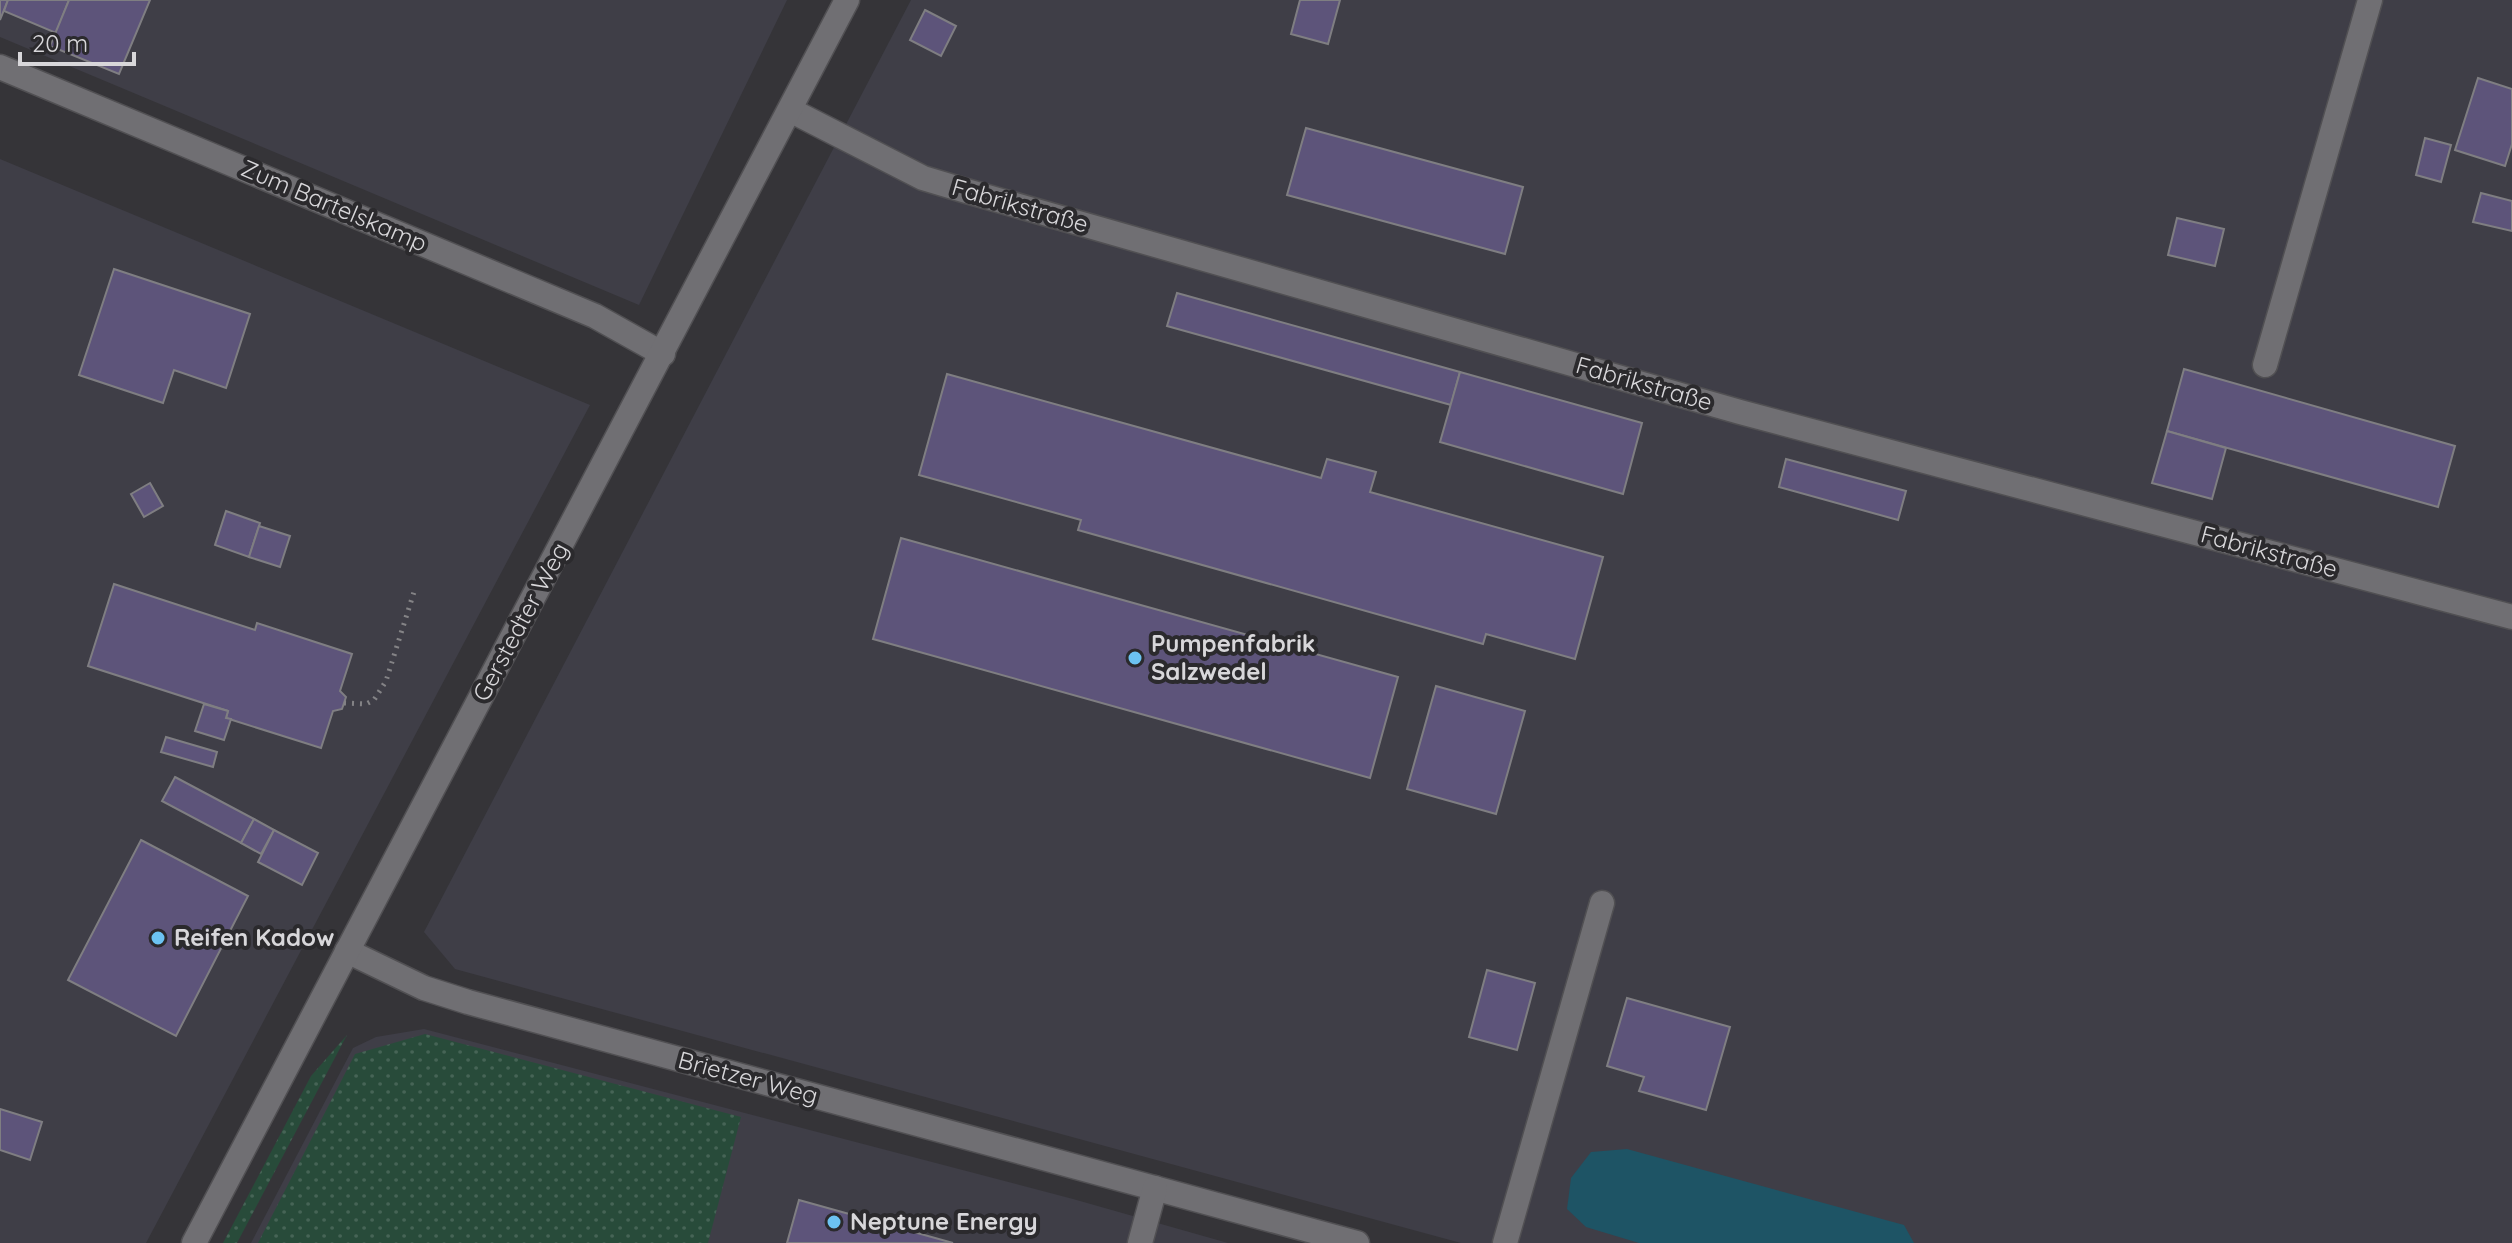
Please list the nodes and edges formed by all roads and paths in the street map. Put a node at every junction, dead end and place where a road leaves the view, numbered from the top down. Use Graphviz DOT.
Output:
graph roads {
  1 [pos="847,0"];
  2 [pos="2370,0"];
  3 [pos="0,67"];
  4 [pos="790,110"];
  5 [pos="663,354"];
  6 [pos="2265,365"];
  7 [pos="414,592"];
  8 [pos="2512,617"];
  9 [pos="344,703"];
  10 [pos="1602,903"];
  11 [pos="347,951"];
  12 [pos="1155,1188"];
  13 [pos="194,1243"];
  14 [pos="1140,1243"];
  15 [pos="1357,1243"];
  16 [pos="1505,1243"];
  1 -- 4 [label="street, Gerstedter Weg"];
  2 -- 6 [label="street"];
  3 -- 5 [label="street, Zum Bartelskamp"];
  4 -- 5 [label="street, Gerstedter Weg"];
  4 -- 8 [label="street, Fabrikstraße"];
  5 -- 11 [label="street, Gerstedter Weg"];
  7 -- 9 [label="path"];
  10 -- 16 [label="street"];
  11 -- 12 [label="street, Brietzer Weg"];
  11 -- 13 [label="street, Gerstedter Weg"];
  12 -- 14 [label="street"];
  12 -- 15 [label="street, Brietzer Weg"];
}
